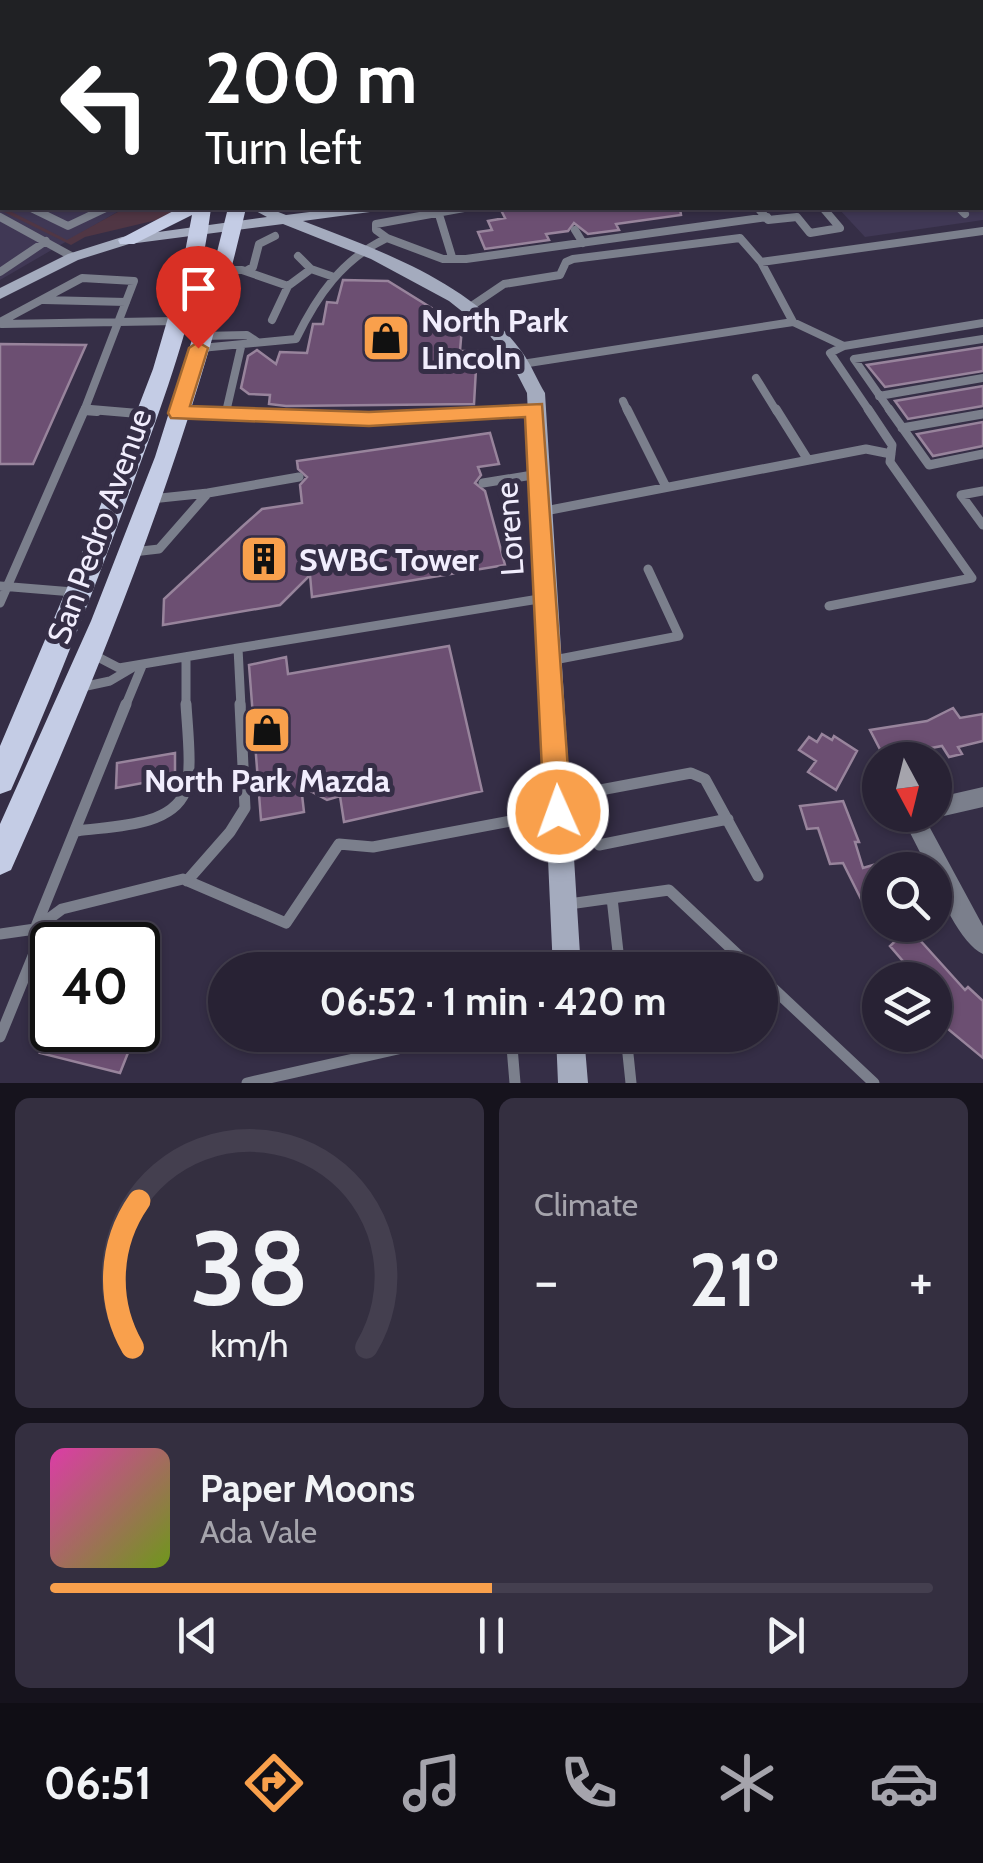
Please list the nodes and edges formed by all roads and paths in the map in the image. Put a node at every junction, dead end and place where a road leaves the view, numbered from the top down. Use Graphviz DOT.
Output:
graph roads {
  1 [pos="0,0"];
  2 [pos="16,0"];
  3 [pos="35,210"];
  4 [pos="102,210"];
  5 [pos="187,210"];
  6 [pos="265,210"];
  7 [pos="354,210"];
  8 [pos="760,210"];
  9 [pos="792,210"];
  10 [pos="825,210"];
  11 [pos="438,211"];
  12 [pos="235,216"];
  13 [pos="0,217"];
  14 [pos="766,217"];
  15 [pos="797,217"];
  16 [pos="200,218"];
  17 [pos="291,218"];
  18 [pos="575,230"];
  19 [pos="983,231"];
  20 [pos="275,236"];
  21 [pos="387,238"];
  22 [pos="127,240"];
  23 [pos="46,241"];
  24 [pos="583,243"];
  25 [pos="363,253"];
  26 [pos="298,256"];
  27 [pos="73,257"];
  28 [pos="452,257"];
  29 [pos="761,262"];
  30 [pos="311,269"];
  31 [pos="221,270"];
  32 [pos="0,272"];
  33 [pos="246,272"];
  34 [pos="334,277"];
  35 [pos="288,286"];
  36 [pos="0,294"];
  37 [pos="41,300"];
  38 [pos="126,302"];
  39 [pos="470,307"];
  40 [pos="272,320"];
  41 [pos="178,321"];
  42 [pos="793,322"];
  43 [pos="983,322"];
  44 [pos="1,323"];
  45 [pos="117,324"];
  46 [pos="983,339"];
  47 [pos="256,341"];
  48 [pos="200,342"];
  49 [pos="844,346"];
  50 [pos="241,347"];
  51 [pos="522,364"];
  52 [pos="756,378"];
  53 [pos="983,378"];
  54 [pos="879,396"];
  55 [pos="623,402"];
  56 [pos="535,409"];
  57 [pos="84,411"];
  58 [pos="178,413"];
  59 [pos="226,413"];
  60 [pos="147,414"];
  61 [pos="983,414"];
  62 [pos="902,428"];
  63 [pos="891,454"];
  64 [pos="983,454"];
  65 [pos="808,460"];
  66 [pos="540,474"];
  67 [pos="299,477"];
  68 [pos="482,483"];
  69 [pos="666,487"];
  70 [pos="983,491"];
  71 [pos="208,494"];
  72 [pos="149,499"];
  73 [pos="543,512"];
  74 [pos="983,525"];
  75 [pos="97,552"];
  76 [pos="130,552"];
  77 [pos="648,569"];
  78 [pos="4,587"];
  79 [pos="81,593"];
  80 [pos="115,595"];
  81 [pos="548,598"];
  82 [pos="0,603"];
  83 [pos="829,606"];
  84 [pos="238,648"];
  85 [pos="91,653"];
  86 [pos="186,658"];
  87 [pos="551,661"];
  88 [pos="138,666"];
  89 [pos="76,687"];
  90 [pos="0,780"];
  91 [pos="983,797"];
  92 [pos="952,804"];
  93 [pos="558,812"];
  94 [pos="728,820"];
  95 [pos="76,831"];
  96 [pos="921,832"];
  97 [pos="599,845"];
  98 [pos="0,860"];
  99 [pos="758,876"];
  100 [pos="187,881"];
  101 [pos="612,898"];
  102 [pos="562,905"];
  103 [pos="38,922"];
  104 [pos="45,922"];
  105 [pos="30,930"];
  106 [pos="0,934"];
  107 [pos="983,942"];
  108 [pos="566,952"];
  109 [pos="618,952"];
  110 [pos="735,952"];
  111 [pos="30,963"];
  112 [pos="778,993"];
  113 [pos="0,1037"];
  114 [pos="385,1052"];
  115 [pos="512,1052"];
  116 [pos="571,1052"];
  117 [pos="628,1052"];
  118 [pos="248,1083"];
  119 [pos="515,1083"];
  120 [pos="573,1083"];
  121 [pos="631,1083"];
  122 [pos="874,1083"];
  1 -- 2 [label="street"];
  3 -- 4 [label="lane"];
  5 -- 22 [label="main road"];
  6 -- 17 [label="street, Lorene"];
  7 -- 17 [label="street"];
  8 -- 14 [label="lane"];
  9 -- 15 [label="lane"];
  10 -- 15 [label="lane"];
  11 -- 21 [label="lane"];
  11 -- 28 [label="lane"];
  12 -- 16 [label="street"];
  12 -- 17 [label="street"];
  12 -- 31 [label="main road, San Pedro Avenue"];
  13 -- 23 [label="lane"];
  14 -- 15 [label="lane"];
  14 -- 24 [label="lane"];
  16 -- 22 [label="street"];
  16 -- 41 [label="main road, San Pedro Avenue"];
  17 -- 25 [label="street, Lorene"];
  18 -- 24 [label="lane"];
  19 -- 29 [label="lane"];
  20 -- 33 [label="lane"];
  21 -- 25 [label="lane"];
  21 -- 28 [label="lane"];
  22 -- 27 [label="street"];
  23 -- 27 [label="lane"];
  23 -- 32 [label="lane"];
  24 -- 28 [label="lane"];
  25 -- 34 [label="lane"];
  25 -- 39 [label="street, Lorene"];
  26 -- 30 [label="lane"];
  27 -- 36 [label="street"];
  29 -- 39 [label="lane"];
  29 -- 42 [label="lane"];
  30 -- 34 [label="lane"];
  30 -- 35 [label="lane"];
  31 -- 33 [label="lane"];
  31 -- 48 [label="main road, San Pedro Avenue"];
  33 -- 35 [label="lane"];
  34 -- 47 [label="lane"];
  35 -- 40 [label="lane"];
  37 -- 38 [label="lane"];
  37 -- 38 [label="lane"];
  37 -- 44 [label="lane"];
  38 -- 45 [label="lane"];
  39 -- 51 [label="street, Lorene"];
  41 -- 45 [label="lane"];
  41 -- 60 [label="main road, San Pedro Avenue"];
  42 -- 49 [label="lane"];
  42 -- 51 [label="lane"];
  43 -- 49 [label="lane"];
  44 -- 45 [label="lane"];
  45 -- 57 [label="lane"];
  46 -- 54 [label="lane"];
  47 -- 48 [label="lane"];
  47 -- 50 [label="lane"];
  48 -- 50 [label="lane"];
  48 -- 58 [label="main road, San Pedro Avenue"];
  49 -- 63 [label="lane"];
  50 -- 59 [label="lane"];
  51 -- 56 [label="street, Lorene"];
  52 -- 65 [label="lane"];
  53 -- 54 [label="lane"];
  54 -- 62 [label="lane"];
  55 -- 69 [label="lane"];
  56 -- 59 [label="lane"];
  56 -- 66 [label="street, Lorene"];
  57 -- 60 [label="lane"];
  57 -- 78 [label="lane"];
  58 -- 59 [label="lane"];
  58 -- 72 [label="main road, San Pedro Avenue"];
  60 -- 75 [label="main road, San Pedro Avenue"];
  61 -- 62 [label="lane"];
  62 -- 64 [label="lane"];
  63 -- 65 [label="lane"];
  63 -- 83 [label="lane"];
  65 -- 69 [label="lane"];
  66 -- 68 [label="lane"];
  66 -- 73 [label="street, Lorene"];
  67 -- 71 [label="lane"];
  69 -- 73 [label="lane"];
  70 -- 74 [label="lane"];
  71 -- 72 [label="lane"];
  71 -- 76 [label="lane"];
  72 -- 76 [label="main road, San Pedro Avenue"];
  73 -- 81 [label="street, Lorene"];
  75 -- 76 [label="main road"];
  75 -- 79 [label="main road, San Pedro Avenue"];
  76 -- 80 [label="main road, San Pedro Avenue"];
  77 -- 87 [label="lane"];
  78 -- 79 [label="lane"];
  78 -- 82 [label="lane"];
  79 -- 80 [label="main road"];
  79 -- 90 [label="main road, San Pedro Avenue"];
  80 -- 85 [label="main road, San Pedro Avenue"];
  81 -- 84 [label="lane"];
  81 -- 87 [label="street, Lorene"];
  84 -- 86 [label="lane"];
  84 -- 100 [label="lane"];
  85 -- 88 [label="lane"];
  85 -- 89 [label="main road, San Pedro Avenue"];
  86 -- 88 [label="lane"];
  86 -- 95 [label="lane"];
  87 -- 93 [label="street, Lorene"];
  88 -- 89 [label="lane"];
  88 -- 95 [label="lane"];
  89 -- 98 [label="main road, San Pedro Avenue"];
  91 -- 92 [label="street"];
  93 -- 94 [label="lane"];
  93 -- 100 [label="lane"];
  93 -- 102 [label="street, Lorene"];
  94 -- 97 [label="lane"];
  94 -- 99 [label="lane"];
  95 -- 103 [label="lane"];
  96 -- 107 [label="street"];
  100 -- 104 [label="lane"];
  101 -- 102 [label="lane"];
  101 -- 109 [label="lane"];
  101 -- 110 [label="lane"];
  102 -- 108 [label="street, Lorene"];
  105 -- 106 [label="lane"];
  111 -- 113 [label="lane"];
  112 -- 122 [label="lane"];
  114 -- 118 [label="lane"];
  115 -- 119 [label="lane"];
  116 -- 120 [label="street"];
  117 -- 121 [label="lane"];
}
